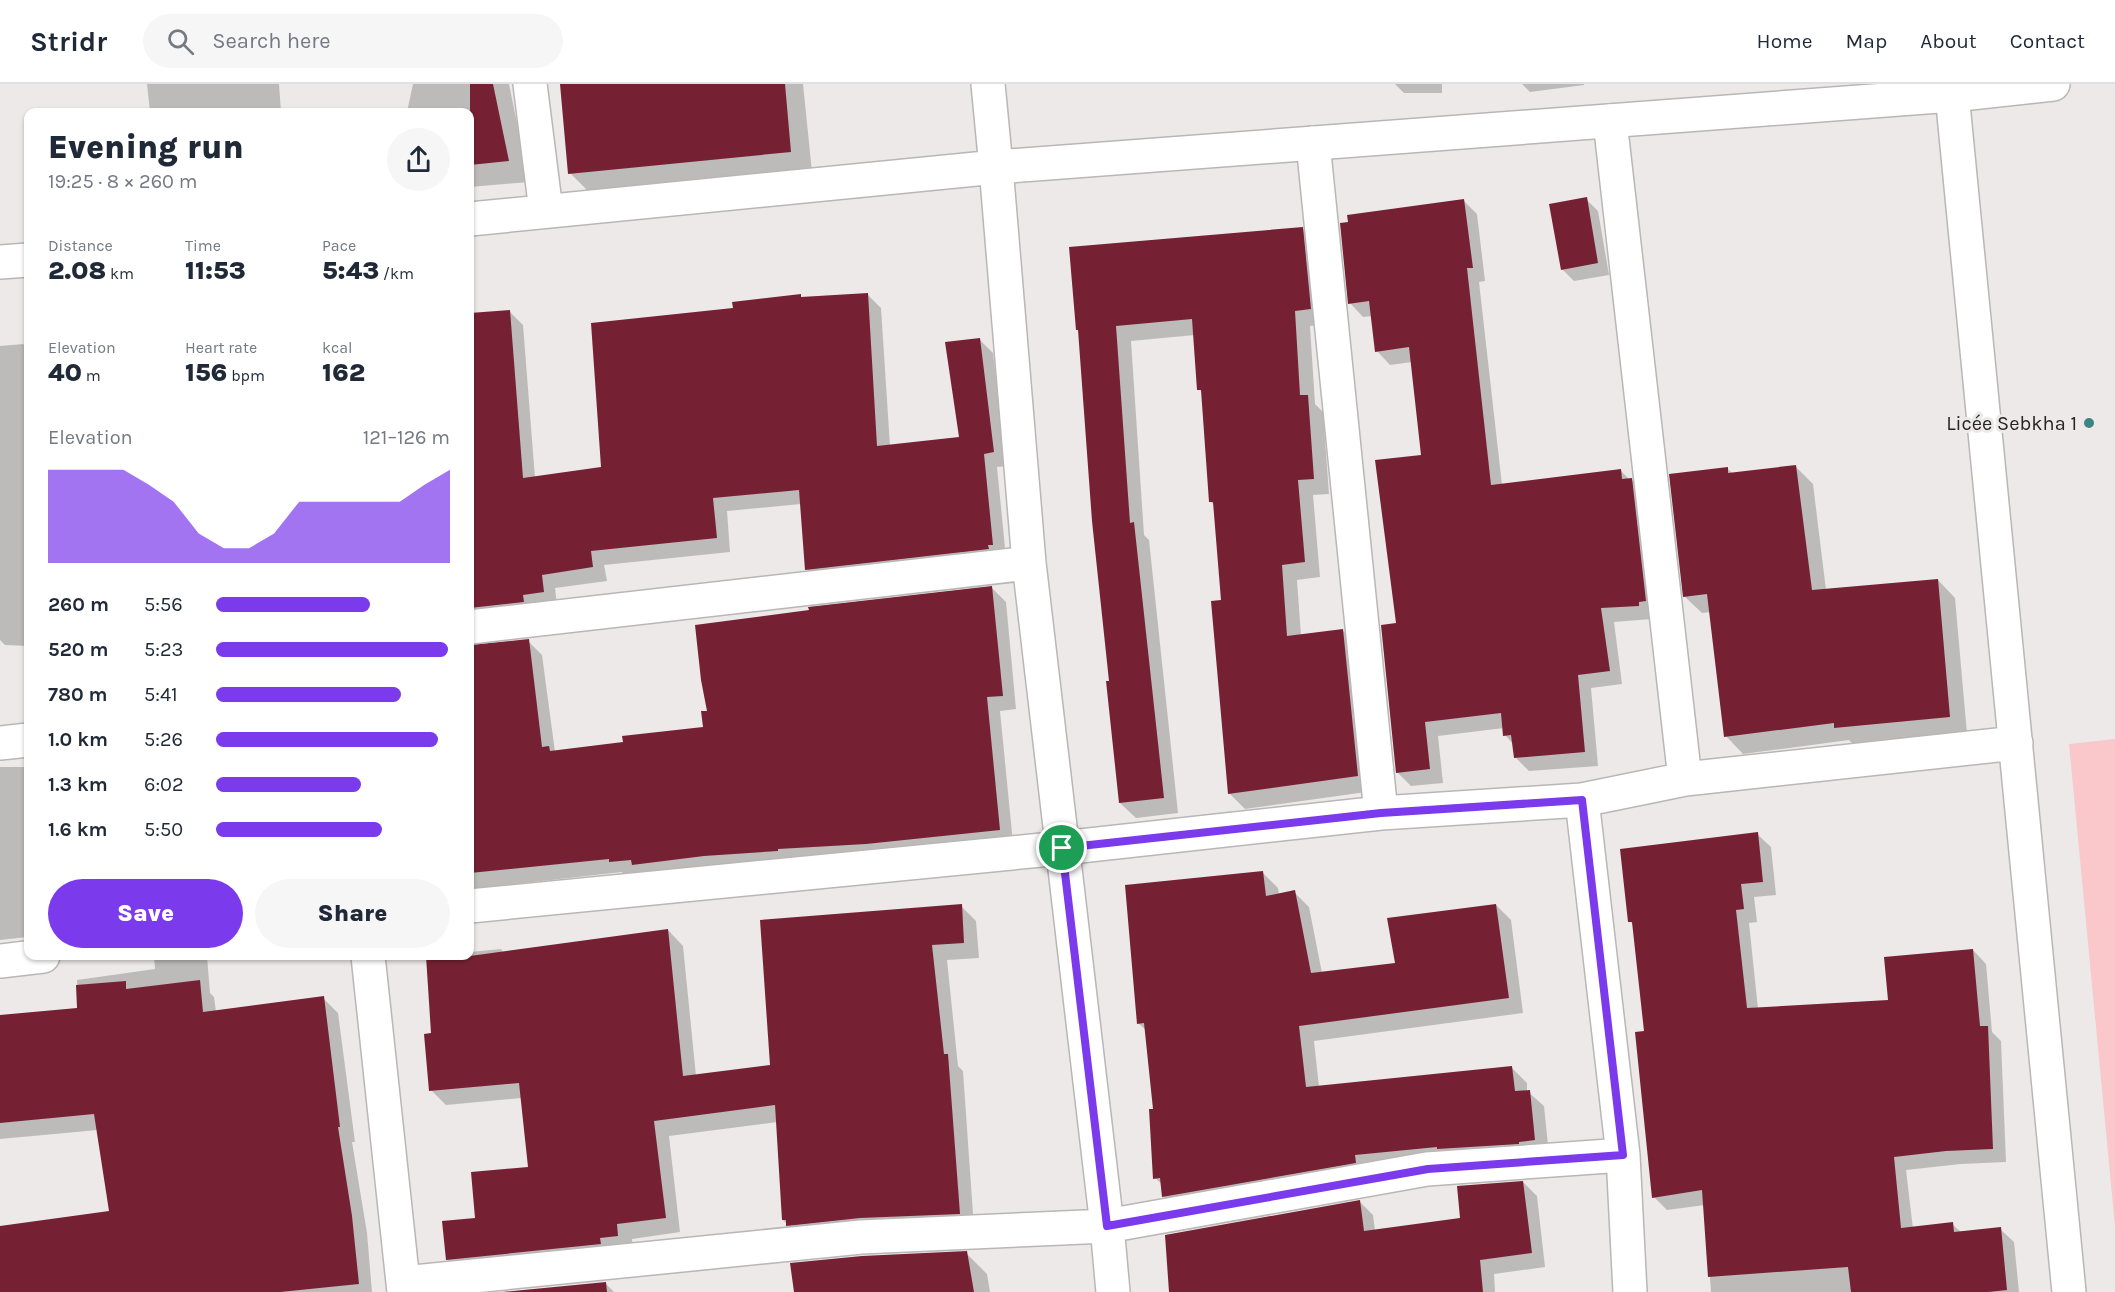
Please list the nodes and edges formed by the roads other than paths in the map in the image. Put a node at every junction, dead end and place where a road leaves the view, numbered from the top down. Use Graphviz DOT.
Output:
graph roads {
  1 [pos="530,84"];
  2 [pos="988,84"];
  3 [pos="2053,84"];
  4 [pos="1951,89"];
  5 [pos="1610,121"];
  6 [pos="1313,143"];
  7 [pos="996,167"];
  8 [pos="546,211"];
  9 [pos="474,219"];
  10 [pos="24,260"];
  11 [pos="0,262"];
  12 [pos="1029,563"];
  13 [pos="474,627"];
  14 [pos="24,741"];
  15 [pos="0,743"];
  16 [pos="2016,743"];
  17 [pos="1685,779"];
  18 [pos="1582,800"];
  19 [pos="1381,813"];
  20 [pos="1062,848"];
  21 [pos="474,906"];
  22 [pos="24,958"];
  23 [pos="368,960"];
  24 [pos="0,961"];
  25 [pos="1623,1155"];
  26 [pos="1107,1226"];
  27 [pos="404,1288"];
  28 [pos="1113,1292"];
  29 [pos="1630,1292"];
  30 [pos="2069,1292"];
  1 -- 8 [label="street"];
  2 -- 7 [label="street"];
  3 -- 4 [label="street"];
  4 -- 5 [label="street"];
  4 -- 16 [label="street"];
  5 -- 6 [label="street"];
  5 -- 17 [label="street"];
  6 -- 7 [label="street"];
  6 -- 19 [label="street"];
  7 -- 8 [label="street"];
  7 -- 12 [label="street"];
  8 -- 9 [label="street"];
  10 -- 11 [label="street"];
  12 -- 13 [label="street"];
  12 -- 20 [label="street"];
  14 -- 15 [label="street"];
  16 -- 17 [label="street"];
  16 -- 30 [label="street"];
  17 -- 18 [label="street"];
  18 -- 19 [label="street"];
  18 -- 25 [label="street"];
  19 -- 20 [label="street"];
  20 -- 21 [label="street"];
  20 -- 26 [label="street"];
  22 -- 24 [label="street"];
  23 -- 27 [label="street"];
  25 -- 26 [label="street"];
  25 -- 29 [label="street"];
  26 -- 27 [label="street"];
  26 -- 28 [label="street"];
}
